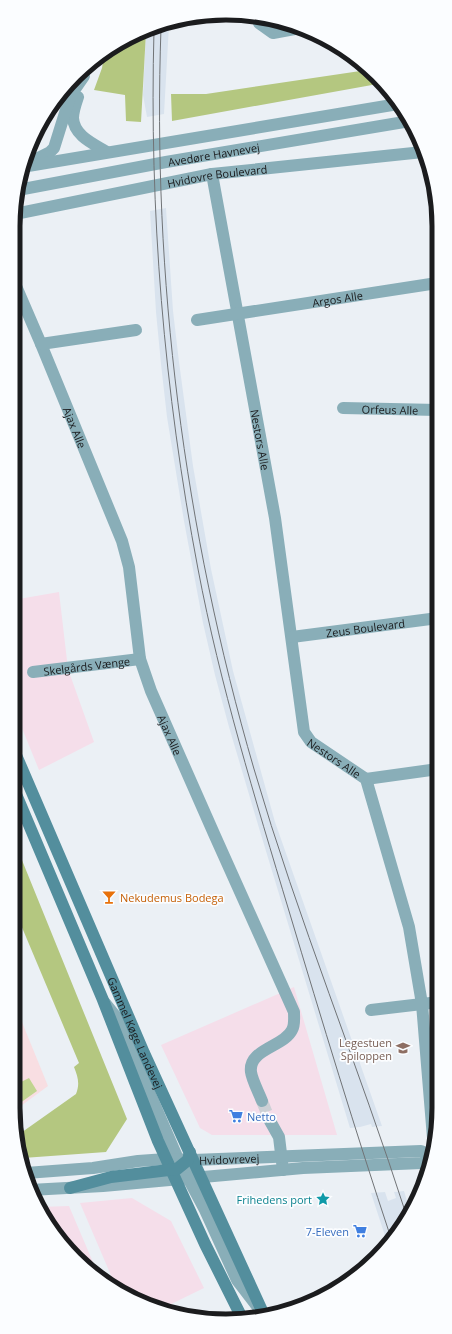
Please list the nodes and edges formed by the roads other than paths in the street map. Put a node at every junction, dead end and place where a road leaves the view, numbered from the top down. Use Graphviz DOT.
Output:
graph roads {
  1 [pos="259,23"];
  2 [pos="289,30"];
  3 [pos="84,76"];
  4 [pos="82,78"];
  5 [pos="392,105"];
  6 [pos="403,122"];
  7 [pos="107,152"];
  8 [pos="418,153"];
  9 [pos="30,163"];
  10 [pos="29,166"];
  11 [pos="212,174"];
  12 [pos="24,189"];
  13 [pos="20,213"];
  14 [pos="432,284"];
  15 [pos="20,295"];
  16 [pos="238,314"];
  17 [pos="197,320"];
  18 [pos="136,330"];
  19 [pos="41,344"];
  20 [pos="343,408"];
  21 [pos="432,410"];
  22 [pos="432,619"];
  23 [pos="292,637"];
  24 [pos="140,659"];
  25 [pos="33,672"];
  26 [pos="20,764"];
  27 [pos="432,771"];
  28 [pos="366,779"];
  29 [pos="20,804"];
  30 [pos="432,1003"];
  31 [pos="422,1004"];
  32 [pos="371,1010"];
  33 [pos="262,1101"];
  34 [pos="270,1121"];
  35 [pos="432,1123"];
  36 [pos="427,1153"];
  37 [pos="281,1156"];
  38 [pos="425,1161"];
  39 [pos="180,1164"];
  40 [pos="283,1170"];
  41 [pos="31,1173"];
  42 [pos="201,1177"];
  43 [pos="188,1178"];
  44 [pos="70,1188"];
  45 [pos="37,1190"];
  46 [pos="261,1311"];
  47 [pos="262,1311"];
  48 [pos="240,1314"];
  1 -- 2 [label="street"];
  3 -- 7 [label="street"];
  4 -- 9 [label="street"];
  5 -- 7 [label="street, Avedøre Havnevej"];
  6 -- 12 [label="street, Avedøre Havnevej"];
  7 -- 10 [label="street, Avedøre Havnevej"];
  8 -- 11 [label="street, Hvidovre Boulevard"];
  11 -- 13 [label="street, Hvidovre Boulevard"];
  11 -- 16 [label="street, Nestors Alle"];
  14 -- 16 [label="street, Argos Alle"];
  15 -- 19 [label="street, Ajax Alle"];
  16 -- 17 [label="street"];
  16 -- 23 [label="street, Nestors Alle"];
  18 -- 19 [label="street"];
  19 -- 24 [label="street, Ajax Alle"];
  20 -- 21 [label="street, Orfeus Alle"];
  22 -- 23 [label="street, Zeus Boulevard"];
  23 -- 28 [label="street, Nestors Alle"];
  24 -- 25 [label="street, Skelgårds Vænge"];
  24 -- 33 [label="street, Ajax Alle"];
  26 -- 39 [label="main road, Gammel Køge Landevej"];
  27 -- 28 [label="street"];
  28 -- 31 [label="street, Nestors Alle"];
  29 -- 39 [label="main road, Gammel Køge Landevej"];
  30 -- 31 [label="street"];
  31 -- 32 [label="street"];
  31 -- 35 [label="street, Nestors Alle"];
  34 -- 37 [label="street"];
  36 -- 37 [label="street, Hvidovrevej"];
  37 -- 39 [label="street, Hvidovrevej"];
  37 -- 40 [label="street"];
  38 -- 40 [label="street, Hvidovrevej"];
  39 -- 41 [label="street, Hvidovrevej"];
  39 -- 42 [label="main road, Gammel Køge Landevej"];
  39 -- 43 [label="street, Hvidovrevej"];
  39 -- 44 [label="main road"];
  39 -- 48 [label="main road, Gammel Køge Landevej"];
  40 -- 42 [label="street, Hvidovrevej"];
  42 -- 43 [label="street, Hvidovrevej"];
  42 -- 47 [label="main road, Gammel Køge Landevej"];
  43 -- 46 [label="street"];
  44 -- 45 [label="street"];
}
